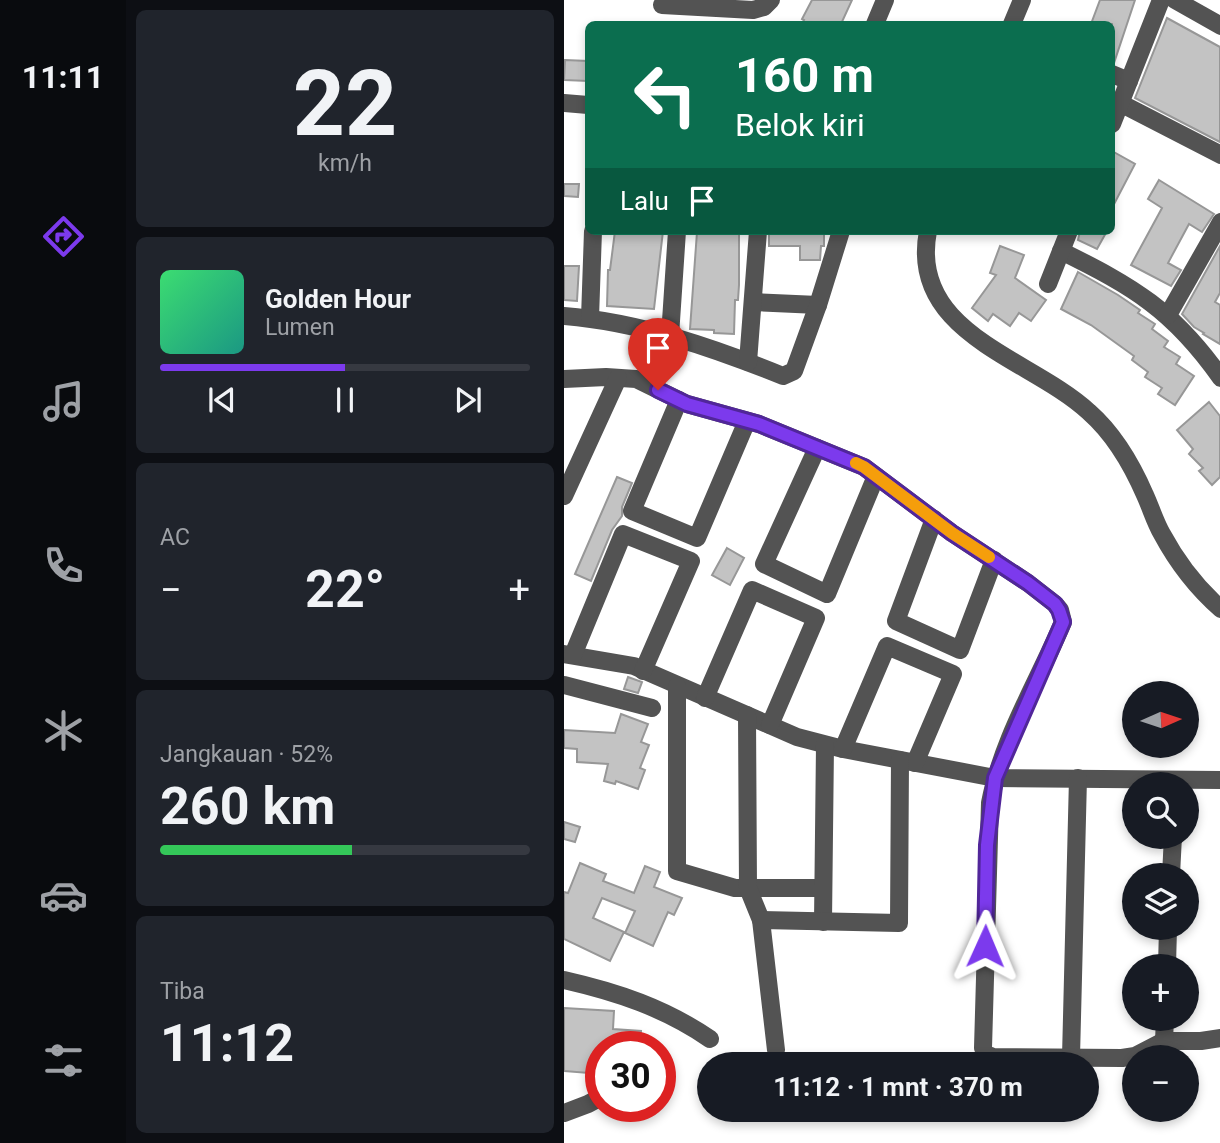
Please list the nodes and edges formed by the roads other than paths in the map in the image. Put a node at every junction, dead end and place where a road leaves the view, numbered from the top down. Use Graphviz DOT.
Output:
graph roads {
  1 [pos="771,0"];
  2 [pos="885,0"];
  3 [pos="1022,0"];
  4 [pos="1161,0"];
  5 [pos="1175,0"];
  6 [pos="662,5"];
  7 [pos="876,21"];
  8 [pos="1013,21"];
  9 [pos="1220,26"];
  10 [pos="1115,75"];
  11 [pos="1129,81"];
  12 [pos="564,103"];
  13 [pos="1120,103"];
  14 [pos="585,105"];
  15 [pos="1115,116"];
  16 [pos="1220,155"];
  17 [pos="1220,222"];
  18 [pos="593,235"];
  19 [pos="677,235"];
  20 [pos="758,235"];
  21 [pos="841,235"];
  22 [pos="929,235"];
  23 [pos="1067,235"];
  24 [pos="1061,251"];
  25 [pos="1048,284"];
  26 [pos="753,302"];
  27 [pos="818,305"];
  28 [pos="1168,315"];
  29 [pos="564,316"];
  30 [pos="590,318"];
  31 [pos="670,336"];
  32 [pos="748,362"];
  33 [pos="618,378"];
  34 [pos="1220,378"];
  35 [pos="564,379"];
  36 [pos="679,400"];
  37 [pos="747,421"];
  38 [pos="817,447"];
  39 [pos="876,476"];
  40 [pos="564,496"];
  41 [pos="934,519"];
  42 [pos="994,560"];
  43 [pos="1220,609"];
  44 [pos="568,654"];
  45 [pos="643,671"];
  46 [pos="564,685"];
  47 [pos="677,686"];
  48 [pos="705,698"];
  49 [pos="652,708"];
  50 [pos="747,715"];
  51 [pos="770,725"];
  52 [pos="825,745"];
  53 [pos="843,750"];
  54 [pos="908,761"];
  55 [pos="995,778"];
  56 [pos="1078,778"];
  57 [pos="1220,779"];
  58 [pos="1122,780"];
  59 [pos="1199,780"];
  60 [pos="748,888"];
  61 [pos="824,888"];
  62 [pos="761,920"];
  63 [pos="823,922"];
  64 [pos="564,980"];
  65 [pos="1164,1031"];
  66 [pos="1220,1038"];
  67 [pos="710,1039"];
  68 [pos="1164,1041"];
  69 [pos="776,1050"];
  70 [pos="985,1052"];
  71 [pos="1071,1052"];
  72 [pos="1099,1058"];
  73 [pos="585,1105"];
  74 [pos="564,1113"];
  1 -- 6 [label="street"];
  2 -- 7 [label="street"];
  3 -- 8 [label="street"];
  4 -- 11 [label="street"];
  5 -- 9 [label="street"];
  10 -- 11 [label="street"];
  11 -- 13 [label="street"];
  12 -- 14 [label="street"];
  13 -- 15 [label="street"];
  13 -- 16 [label="street"];
  17 -- 28 [label="street"];
  18 -- 30 [label="street"];
  19 -- 31 [label="street"];
  20 -- 26 [label="street"];
  21 -- 27 [label="street"];
  22 -- 43 [label="street"];
  23 -- 24 [label="street"];
  24 -- 25 [label="street"];
  24 -- 28 [label="street"];
  26 -- 27 [label="street"];
  26 -- 32 [label="street"];
  27 -- 32 [label="street"];
  28 -- 34 [label="street"];
  29 -- 30 [label="street"];
  30 -- 31 [label="street"];
  31 -- 32 [label="street"];
  33 -- 35 [label="street"];
  33 -- 36 [label="street"];
  33 -- 40 [label="street"];
  36 -- 37 [label="street"];
  36 -- 37 [label="street"];
  37 -- 38 [label="street"];
  38 -- 39 [label="street"];
  38 -- 39 [label="street"];
  39 -- 41 [label="street"];
  41 -- 42 [label="street"];
  41 -- 42 [label="street"];
  42 -- 55 [label="street"];
  44 -- 45 [label="street"];
  44 -- 45 [label="street"];
  45 -- 47 [label="street"];
  46 -- 49 [label="street"];
  47 -- 48 [label="street"];
  47 -- 60 [label="street"];
  48 -- 50 [label="street"];
  48 -- 51 [label="street"];
  50 -- 51 [label="street"];
  50 -- 60 [label="street"];
  51 -- 52 [label="street"];
  52 -- 53 [label="street"];
  52 -- 61 [label="street"];
  53 -- 54 [label="street"];
  53 -- 54 [label="street"];
  54 -- 55 [label="street"];
  54 -- 63 [label="street"];
  55 -- 56 [label="street"];
  55 -- 70 [label="street"];
  56 -- 58 [label="street"];
  56 -- 71 [label="street"];
  57 -- 59 [label="street"];
  60 -- 61 [label="street"];
  60 -- 62 [label="street"];
  61 -- 63 [label="street"];
  62 -- 63 [label="street"];
  62 -- 69 [label="street"];
  64 -- 67 [label="street"];
  65 -- 68 [label="street"];
  66 -- 68 [label="street"];
  68 -- 72 [label="street"];
  73 -- 74 [label="street"];
}
